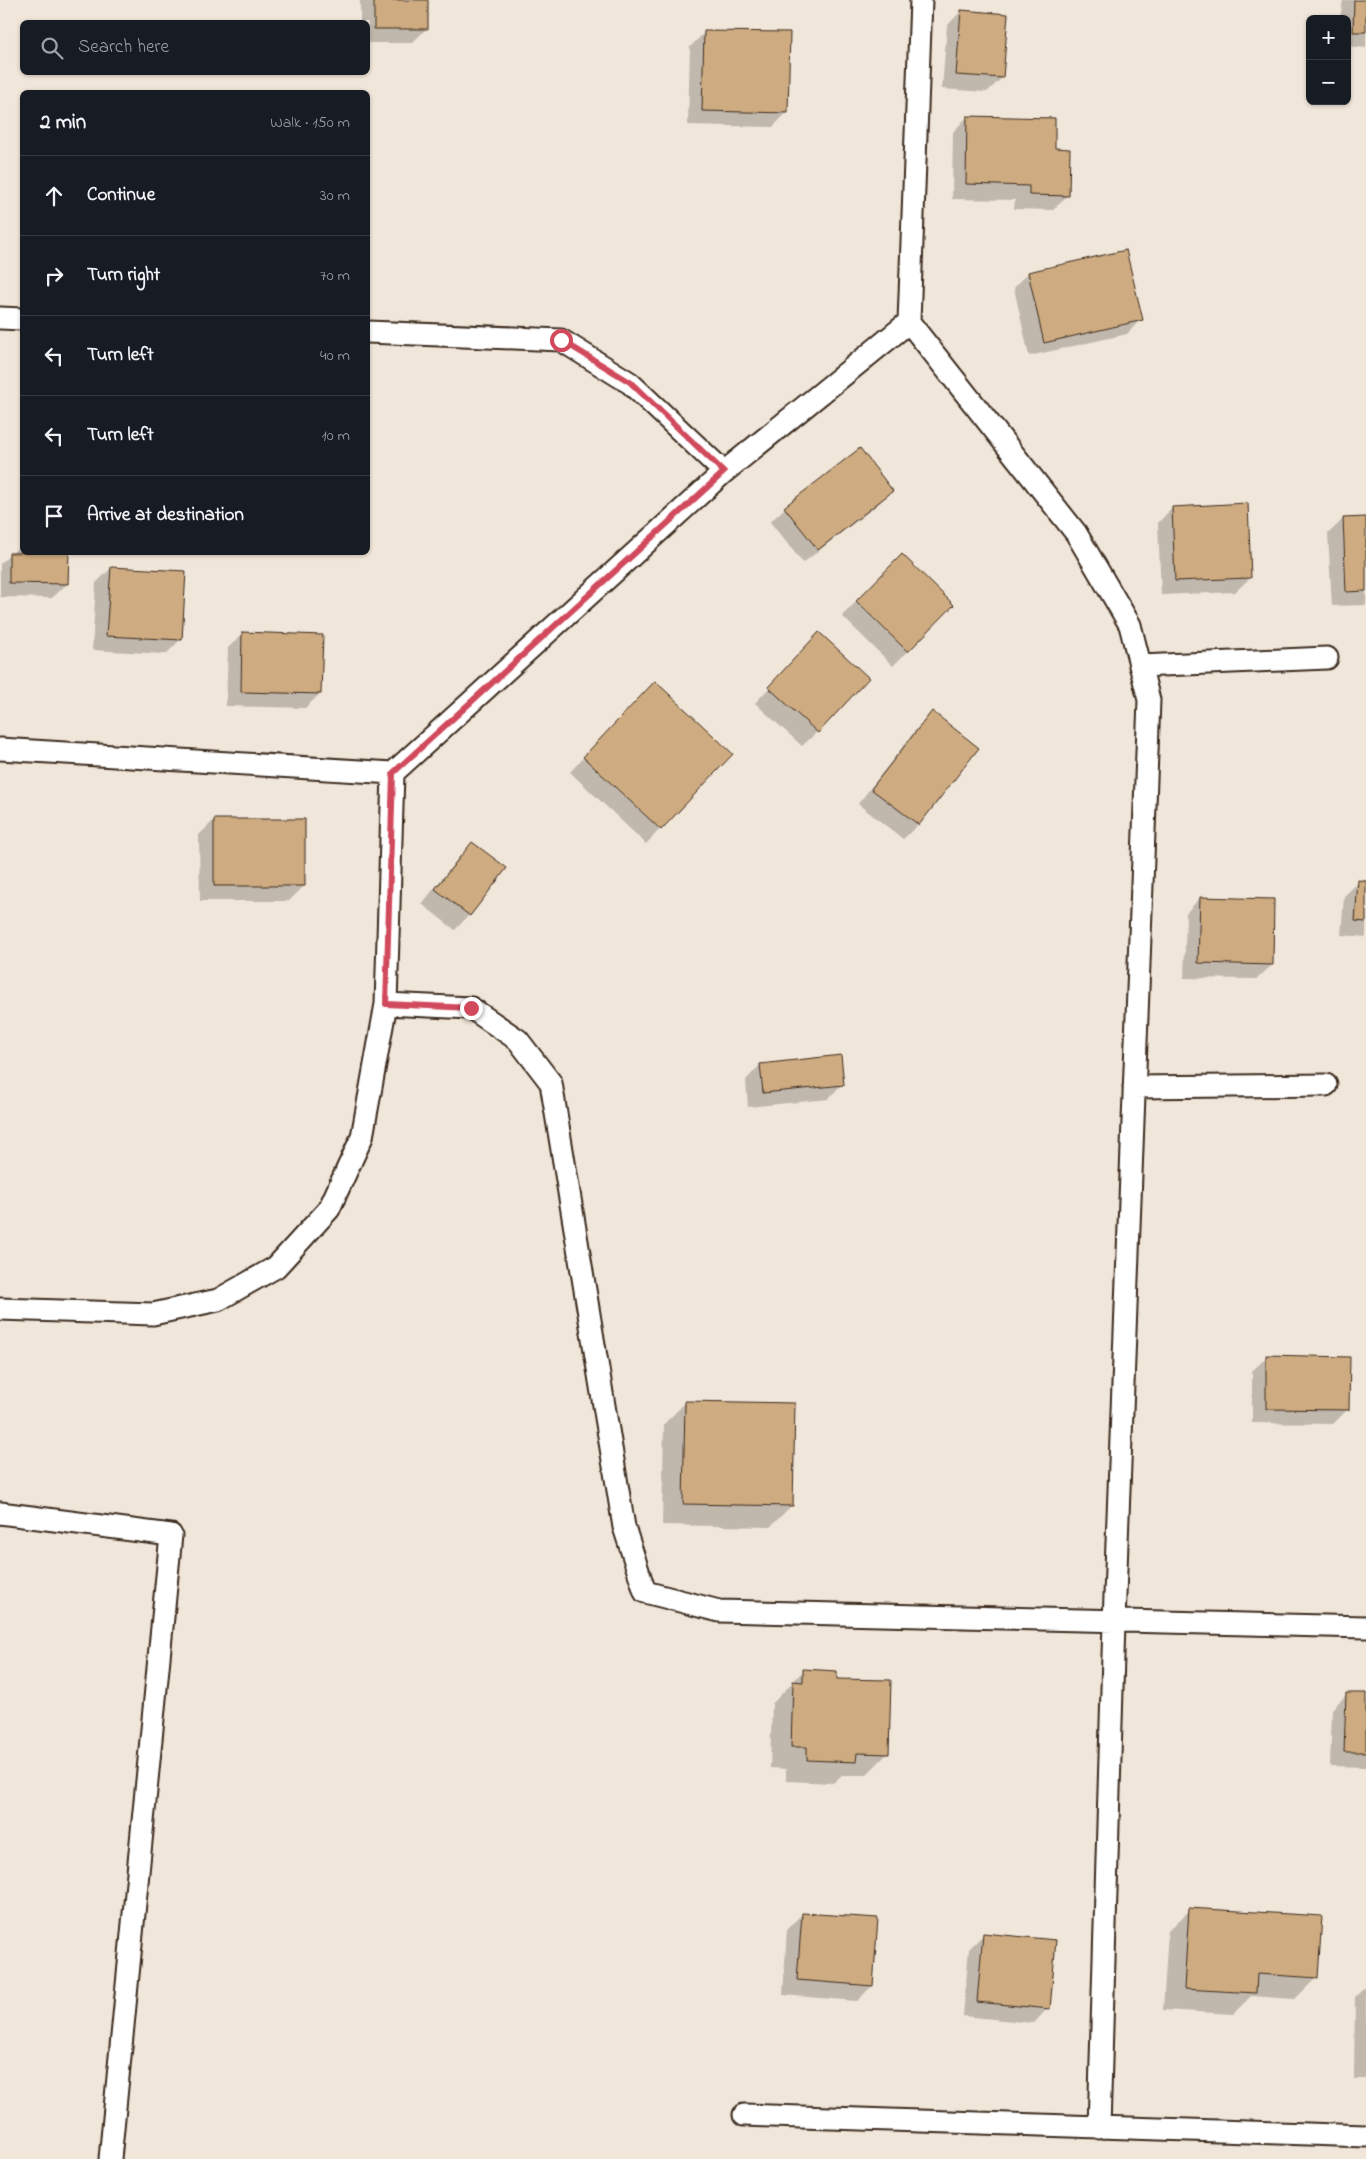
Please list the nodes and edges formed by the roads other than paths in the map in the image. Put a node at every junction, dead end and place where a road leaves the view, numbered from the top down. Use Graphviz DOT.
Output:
graph roads {
  1 [pos="921,0"];
  2 [pos="0,318"];
  3 [pos="20,319"];
  4 [pos="909,322"];
  5 [pos="370,332"];
  6 [pos="724,472"];
  7 [pos="1327,658"];
  8 [pos="1140,666"];
  9 [pos="0,749"];
  10 [pos="393,773"];
  11 [pos="386,1004"];
  12 [pos="1326,1085"];
  13 [pos="1134,1087"];
  14 [pos="0,1309"];
  15 [pos="0,1513"];
  16 [pos="1114,1622"];
  17 [pos="1366,1628"];
  18 [pos="744,2115"];
  19 [pos="1099,2128"];
  20 [pos="1366,2136"];
  21 [pos="110,2159"];
  1 -- 4 [label="lane"];
  2 -- 3 [label="lane"];
  4 -- 6 [label="lane"];
  4 -- 8 [label="lane"];
  5 -- 6 [label="lane"];
  6 -- 10 [label="lane"];
  7 -- 8 [label="lane"];
  8 -- 13 [label="lane"];
  9 -- 10 [label="lane"];
  10 -- 11 [label="lane"];
  11 -- 14 [label="lane"];
  11 -- 16 [label="lane"];
  12 -- 13 [label="lane"];
  13 -- 16 [label="lane"];
  15 -- 21 [label="lane"];
  16 -- 17 [label="lane"];
  16 -- 19 [label="lane"];
  18 -- 19 [label="lane"];
  19 -- 20 [label="lane"];
}
